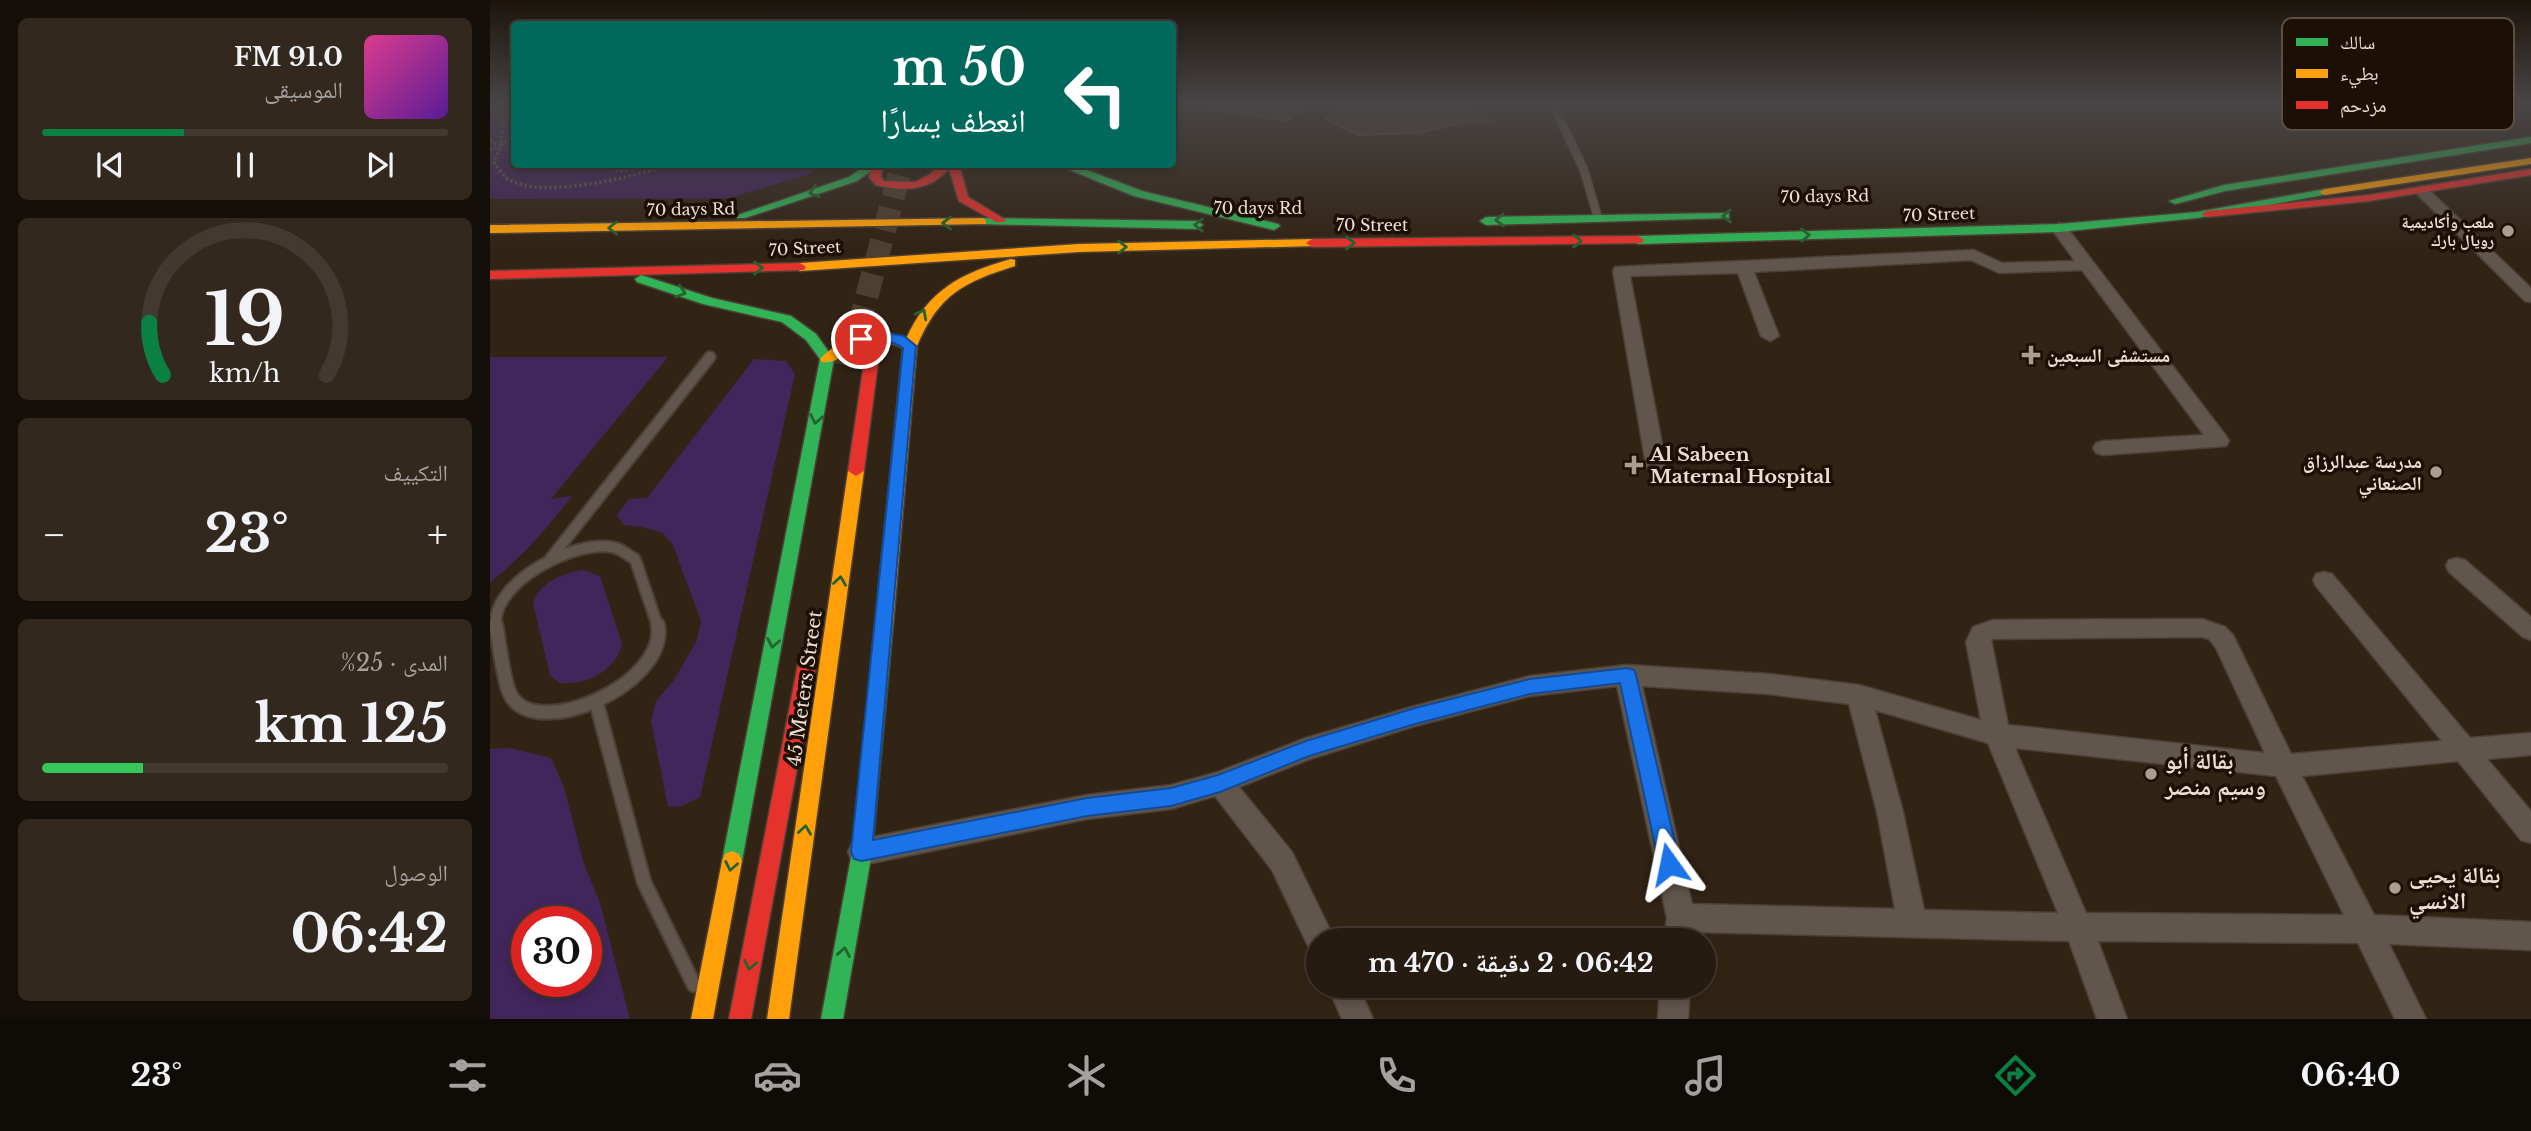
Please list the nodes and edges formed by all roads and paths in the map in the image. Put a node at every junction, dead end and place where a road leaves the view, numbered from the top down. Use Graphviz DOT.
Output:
graph roads {
  1 [pos="499,150"];
  2 [pos="1574,150"];
  3 [pos="2470,150"];
  4 [pos="2531,151"];
  5 [pos="2531,161"];
  6 [pos="496,164"];
  7 [pos="490,167"];
  8 [pos="610,168"];
  9 [pos="637,168"];
  10 [pos="658,168"];
  11 [pos="871,168"];
  12 [pos="877,168"];
  13 [pos="944,168"];
  14 [pos="954,168"];
  15 [pos="1068,168"];
  16 [pos="2531,172"];
  17 [pos="2422,191"];
  18 [pos="2175,201"];
  19 [pos="2148,203"];
  20 [pos="1737,215"];
  21 [pos="2197,215"];
  22 [pos="1598,218"];
  23 [pos="1476,221"];
  24 [pos="1005,222"];
  25 [pos="705,227"];
  26 [pos="2059,228"];
  27 [pos="490,229"];
  28 [pos="1697,238"];
  29 [pos="1079,248"];
  30 [pos="2089,265"];
  31 [pos="1721,267"];
  32 [pos="1744,268"];
  33 [pos="616,271"];
  34 [pos="490,275"];
  35 [pos="2531,297"];
  36 [pos="1770,337"];
  37 [pos="909,346"];
  38 [pos="710,358"];
  39 [pos="827,359"];
  40 [pos="871,363"];
  41 [pos="2103,448"];
  42 [pos="1656,465"];
  43 [pos="550,560"];
  44 [pos="2457,566"];
  45 [pos="2324,580"];
  46 [pos="2531,631"];
  47 [pos="810,646"];
  48 [pos="1627,675"];
  49 [pos="1859,695"];
  50 [pos="596,701"];
  51 [pos="1997,735"];
  52 [pos="2531,744"];
  53 [pos="2465,749"];
  54 [pos="2284,766"];
  55 [pos="1220,783"];
  56 [pos="2531,831"];
  57 [pos="862,852"];
  58 [pos="1912,923"];
  59 [pos="2078,927"];
  60 [pos="1314,928"];
  61 [pos="1680,928"];
  62 [pos="1716,928"];
  63 [pos="2367,929"];
  64 [pos="2531,936"];
  65 [pos="1348,998"];
  66 [pos="1674,998"];
  67 [pos="703,1013"];
  68 [pos="740,1019"];
  69 [pos="778,1019"];
  70 [pos="832,1019"];
  71 [pos="1358,1019"];
  72 [pos="1672,1019"];
  73 [pos="2112,1019"];
  74 [pos="2412,1019"];
  1 -- 6 [label="path"];
  2 -- 22 [label="lane"];
  3 -- 18 [label="main road"];
  4 -- 18 [label="main road"];
  5 -- 21 [label="main road, 70 Street"];
  6 -- 7 [label="path"];
  6 -- 10 [label="path"];
  8 -- 9 [label="path"];
  11 -- 25 [label="main road, one-way"];
  12 -- 13 [label="main road"];
  14 -- 24 [label="main road"];
  15 -- 24 [label="main road, 70 days Rd, one-way"];
  16 -- 17 [label="main road"];
  17 -- 21 [label="main road"];
  17 -- 35 [label="street"];
  18 -- 19 [label="main road"];
  20 -- 22 [label="main road, one-way"];
  21 -- 26 [label="main road, 70 Street"];
  22 -- 23 [label="main road, one-way"];
  24 -- 25 [label="main road, 70 days Rd, one-way"];
  25 -- 27 [label="main road, 70 days Rd, one-way"];
  28 -- 26 [label="main road, 70 Street, one-way"];
  26 -- 30 [label="street"];
  29 -- 28 [label="main road, 70 Street, one-way"];
  28 -- 31 [label="street"];
  33 -- 29 [label="main road, 70 Street, one-way"];
  37 -- 29 [label="main road, one-way"];
  30 -- 32 [label="street"];
  30 -- 41 [label="street"];
  31 -- 32 [label="street"];
  31 -- 42 [label="street"];
  32 -- 36 [label="street"];
  33 -- 34 [label="main road, 70 Street"];
  33 -- 39 [label="main road, one-way"];
  37 -- 39 [label="main road"];
  37 -- 57 [label="main road"];
  38 -- 43 [label="lane"];
  39 -- 67 [label="main road, one-way"];
  69 -- 40 [label="main road, 45 Meters Street, one-way"];
  43 -- 50 [label="lane"];
  43 -- 50 [label="lane"];
  44 -- 46 [label="street"];
  45 -- 53 [label="street"];
  47 -- 68 [label="main road, 45 Meters Street, one-way"];
  48 -- 49 [label="street"];
  48 -- 55 [label="street"];
  48 -- 61 [label="street"];
  49 -- 51 [label="street"];
  49 -- 58 [label="street"];
  50 -- 67 [label="lane"];
  51 -- 54 [label="street"];
  51 -- 54 [label="street"];
  51 -- 59 [label="street"];
  52 -- 53 [label="street"];
  53 -- 54 [label="street"];
  53 -- 56 [label="street"];
  54 -- 63 [label="street"];
  55 -- 57 [label="street"];
  55 -- 60 [label="street"];
  70 -- 57 [label="main road, one-way"];
  58 -- 59 [label="street"];
  58 -- 62 [label="street"];
  59 -- 63 [label="street"];
  59 -- 73 [label="street"];
  63 -- 64 [label="street"];
  63 -- 74 [label="street"];
  65 -- 71 [label="street"];
  66 -- 72 [label="street"];
}
